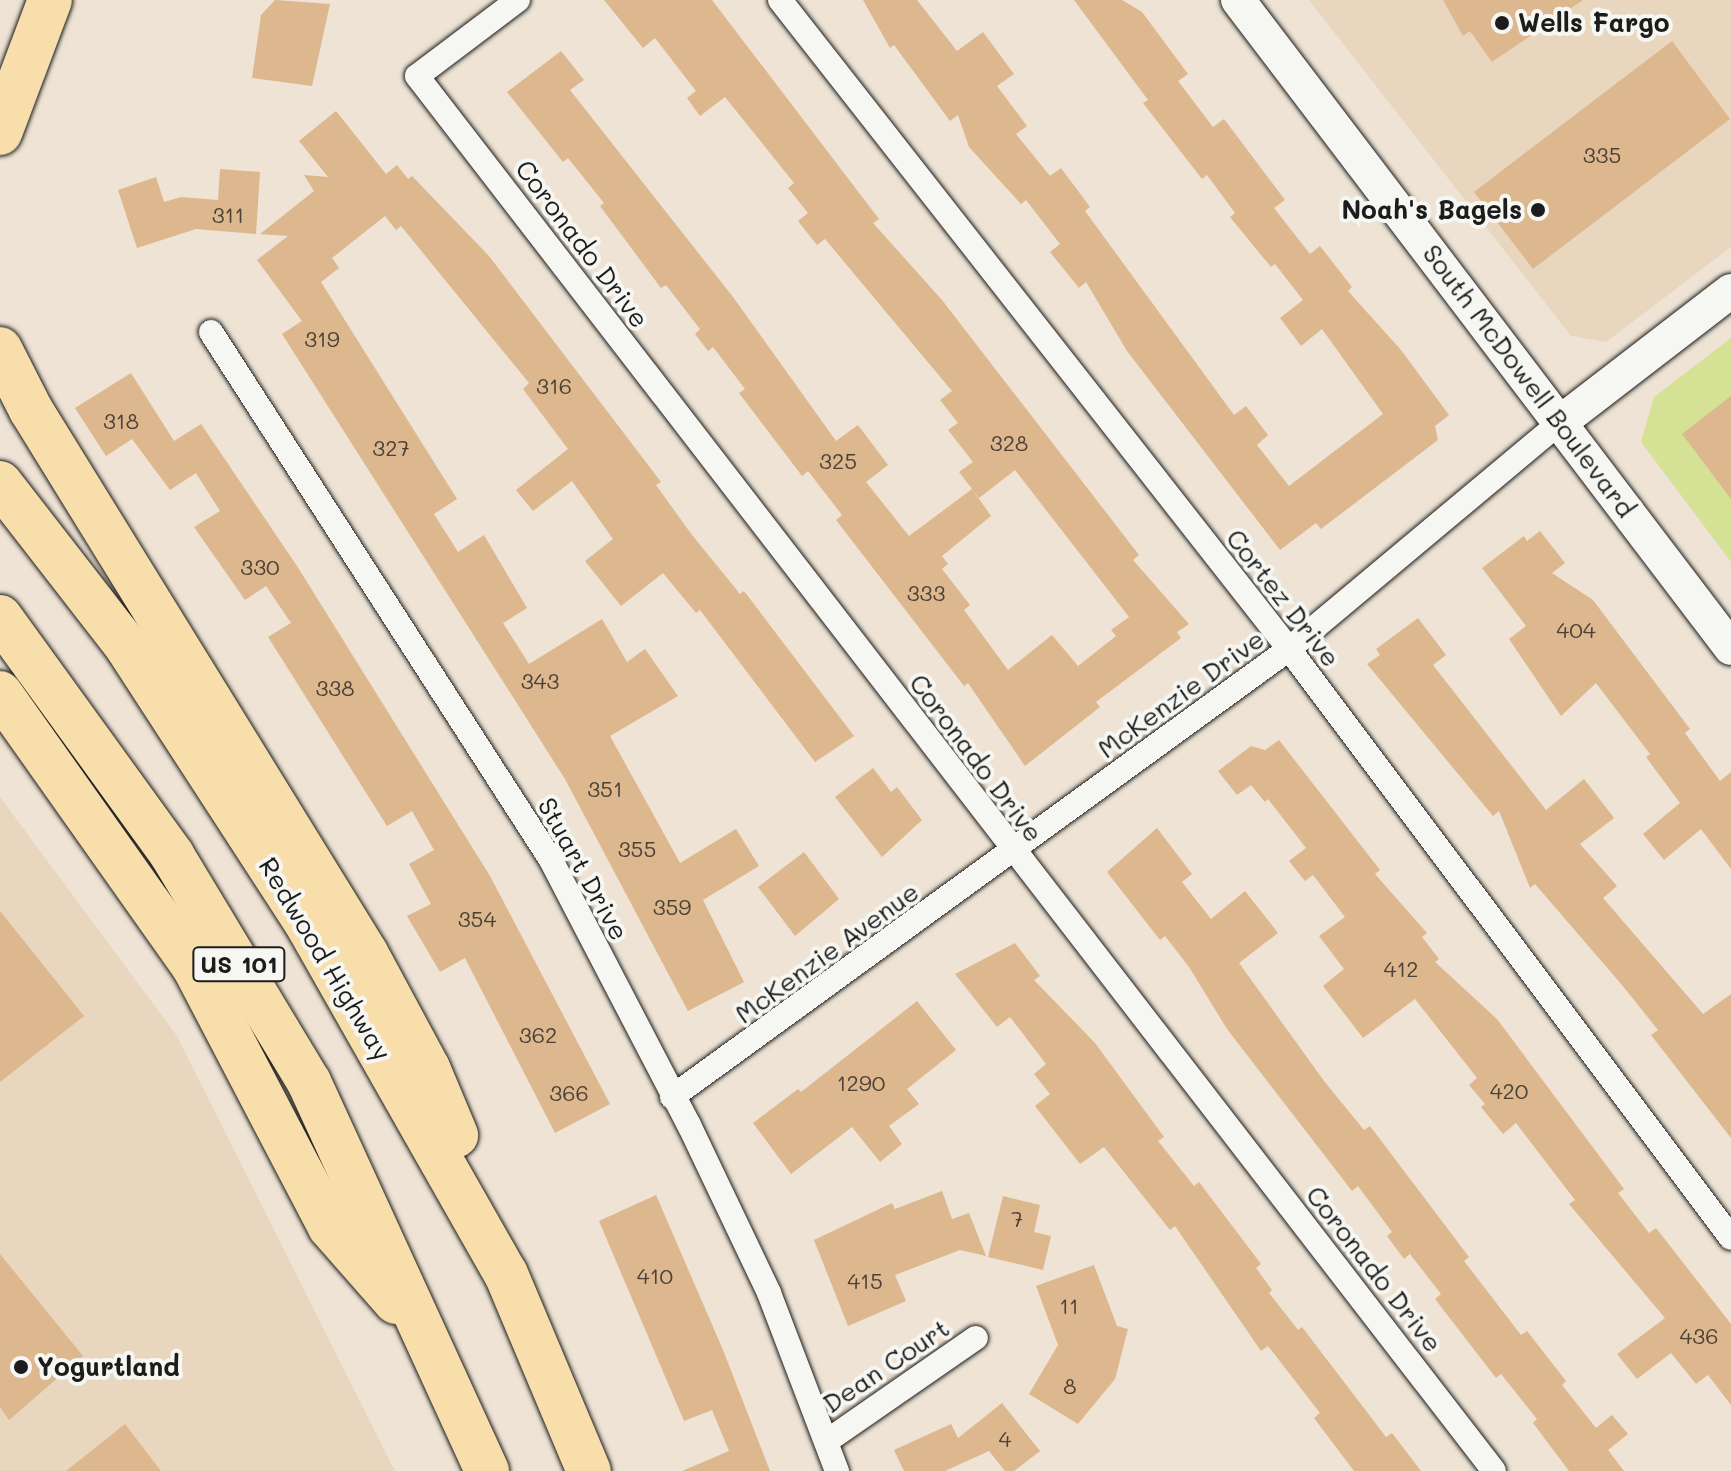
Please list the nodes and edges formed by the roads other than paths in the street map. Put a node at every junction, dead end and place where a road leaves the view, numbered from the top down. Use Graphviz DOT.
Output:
graph roads {
  1 [pos="50,0"];
  2 [pos="518,0"];
  3 [pos="780,0"];
  4 [pos="1238,0"];
  5 [pos="0,133"];
  6 [pos="1731,291"];
  7 [pos="211,332"];
  8 [pos="0,349"];
  9 [pos="1562,421"];
  10 [pos="0,483"];
  11 [pos="0,617"];
  12 [pos="1731,648"];
  13 [pos="1289,649"];
  14 [pos="0,693"];
  15 [pos="1012,852"];
  16 [pos="672,1097"];
  17 [pos="455,1178"];
  18 [pos="1731,1238"];
  19 [pos="976,1338"];
  20 [pos="429,1340"];
  21 [pos="827,1441"];
  22 [pos="487,1471"];
  23 [pos="589,1471"];
  24 [pos="837,1471"];
  25 [pos="1494,1471"];
  1 -- 5 [label="highway"];
  2 -- 15 [label="street, Coronado Drive"];
  3 -- 13 [label="street, Cortez Drive"];
  4 -- 9 [label="main road, South McDowell Boulevard"];
  6 -- 9 [label="main road"];
  7 -- 16 [label="street, Stuart Drive"];
  8 -- 17 [label="highway"];
  9 -- 12 [label="main road, South McDowell Boulevard"];
  9 -- 13 [label="street, McKenzie Drive"];
  10 -- 17 [label="highway, Redwood Highway / US 101"];
  11 -- 20 [label="highway, US 101"];
  13 -- 15 [label="street, McKenzie Drive"];
  13 -- 18 [label="street, Cortez Drive"];
  14 -- 20 [label="highway"];
  15 -- 16 [label="street, McKenzie Avenue"];
  15 -- 25 [label="street, Coronado Drive"];
  16 -- 21 [label="street, Stuart Drive"];
  17 -- 23 [label="highway, Redwood Highway / US 101"];
  19 -- 21 [label="street, Dean Court"];
  20 -- 22 [label="highway, US 101"];
  21 -- 24 [label="street, Stuart Drive"];
}
